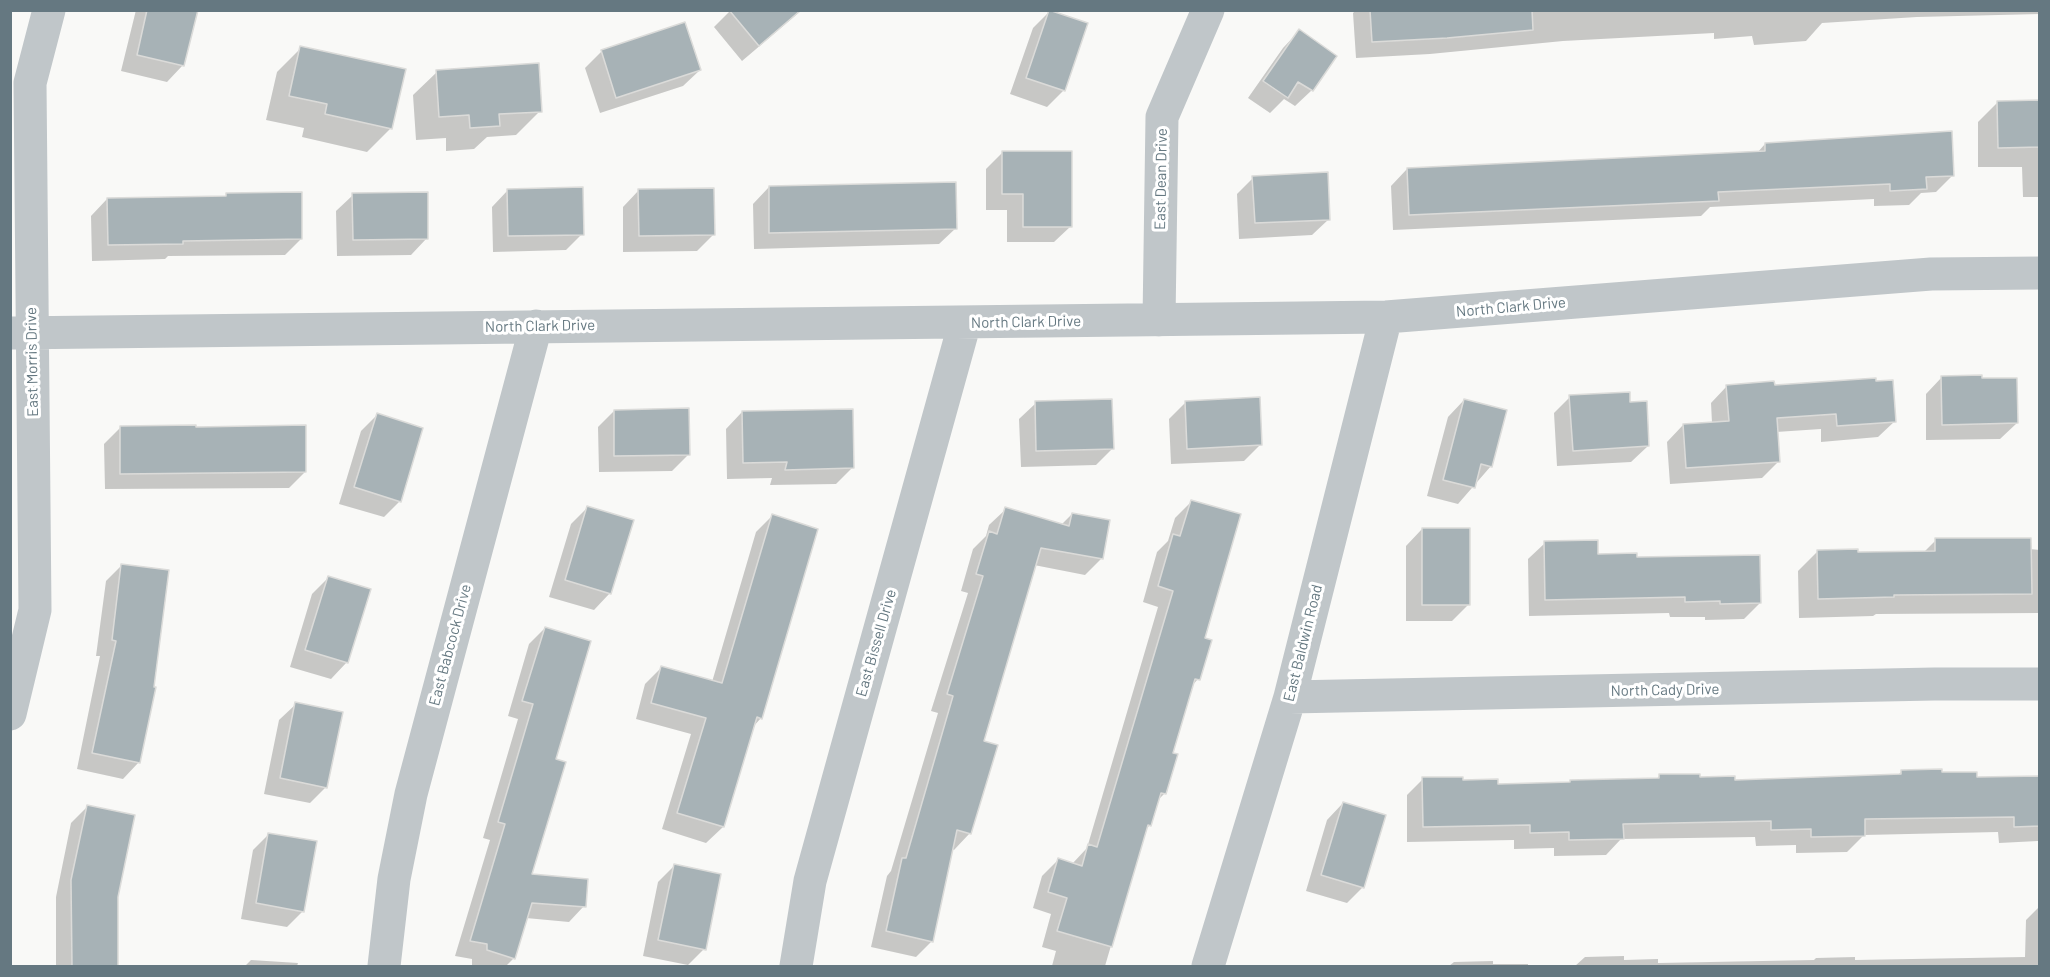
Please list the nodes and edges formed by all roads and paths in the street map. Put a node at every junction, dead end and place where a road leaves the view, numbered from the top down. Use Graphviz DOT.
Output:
graph roads {
  1 [pos="49,10"];
  2 [pos="1208,10"];
  3 [pos="2040,273"];
  4 [pos="1386,317"];
  5 [pos="1159,320"];
  6 [pos="965,322"];
  7 [pos="536,327"];
  8 [pos="21,332"];
  9 [pos="2040,684"];
  10 [pos="1290,697"];
  11 [pos="10,714"];
  12 [pos="384,966"];
  13 [pos="796,966"];
  14 [pos="1208,966"];
  1 -- 8 [label="street, East Morris Drive"];
  2 -- 5 [label="street, East Dean Drive"];
  3 -- 4 [label="street, North Clark Drive"];
  4 -- 5 [label="street, North Clark Drive"];
  4 -- 10 [label="street, East Baldwin Road"];
  5 -- 6 [label="street, North Clark Drive"];
  6 -- 7 [label="street, North Clark Drive"];
  6 -- 13 [label="street, East Bissell Drive"];
  7 -- 8 [label="street, North Clark Drive"];
  7 -- 12 [label="street, East Babcock Drive"];
  8 -- 11 [label="street, East Morris Drive"];
  9 -- 10 [label="street, North Cady Drive"];
  10 -- 14 [label="street, East Baldwin Road"];
}
